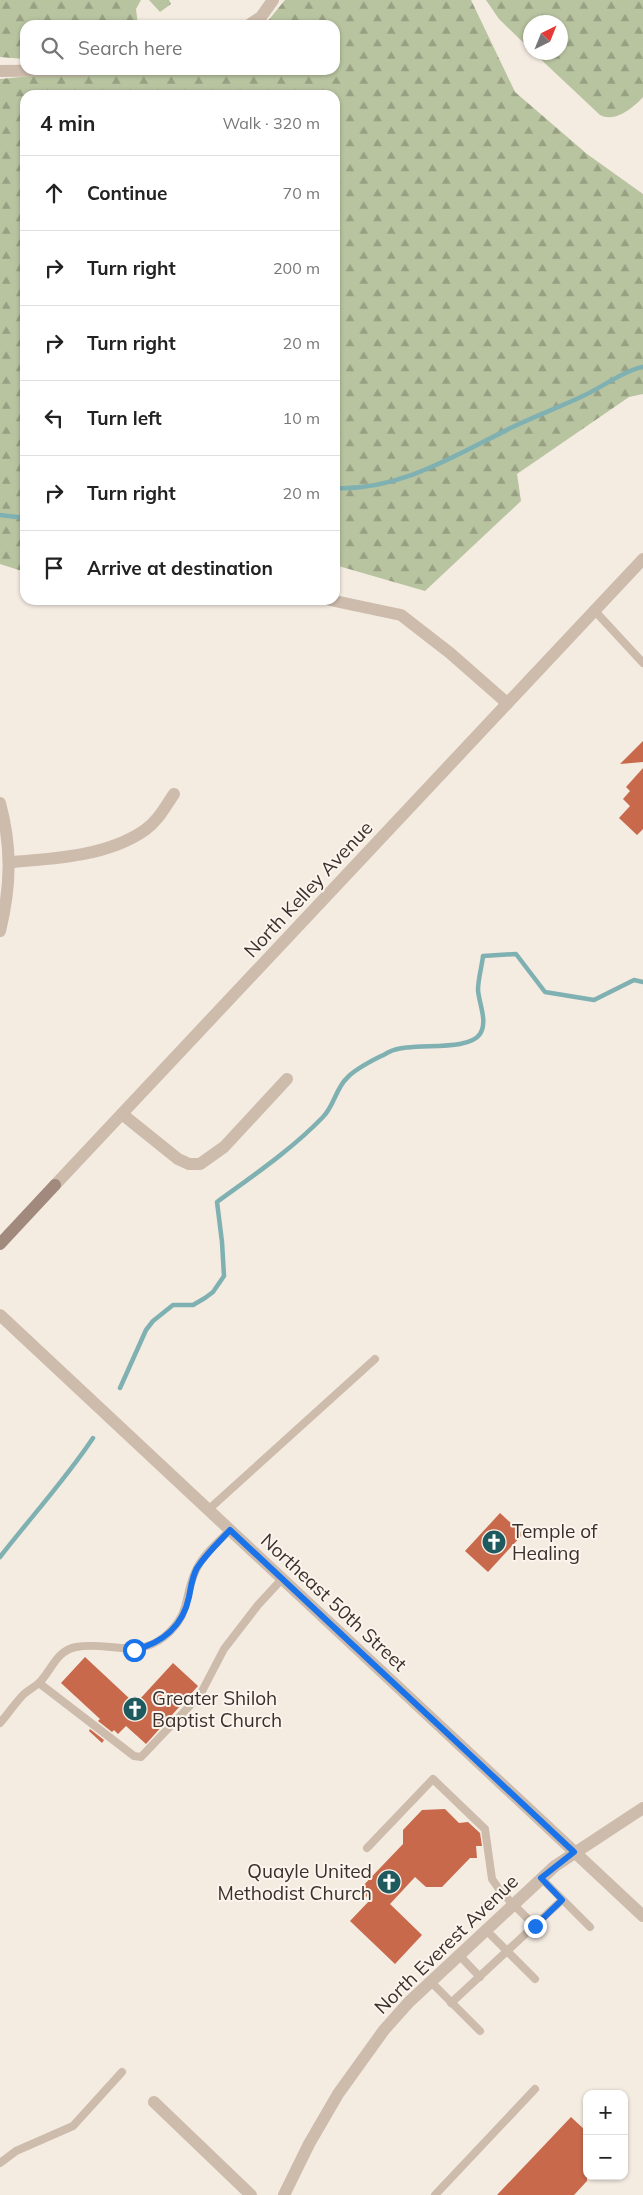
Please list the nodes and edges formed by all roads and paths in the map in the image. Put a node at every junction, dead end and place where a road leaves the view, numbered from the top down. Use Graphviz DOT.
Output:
graph roads {
  1 [pos="273,0"];
  2 [pos="256,20"];
  3 [pos="0,71"];
  4 [pos="20,71"];
  5 [pos="643,558"];
  6 [pos="340,602"];
  7 [pos="594,610"];
  8 [pos="643,663"];
  9 [pos="507,703"];
  10 [pos="174,794"];
  11 [pos="0,803"];
  12 [pos="11,862"];
  13 [pos="0,931"];
  14 [pos="287,1079"];
  15 [pos="122,1114"];
  16 [pos="55,1186"];
  17 [pos="0,1244"];
  18 [pos="0,1315"];
  19 [pos="375,1359"];
  20 [pos="208,1510"];
  21 [pos="230,1530"];
  22 [pos="282,1579"];
  23 [pos="39,1682"];
  24 [pos="0,1724"];
  25 [pos="643,1808"];
  26 [pos="367,1848"];
  27 [pos="574,1852"];
  28 [pos="541,1878"];
  29 [pos="562,1900"];
  30 [pos="513,1904"];
  31 [pos="643,1916"];
  32 [pos="535,1926"];
  33 [pos="590,1928"];
  34 [pos="486,1929"];
  35 [pos="507,1952"];
  36 [pos="458,1954"];
  37 [pos="480,1976"];
  38 [pos="535,1979"];
  39 [pos="430,1981"];
  40 [pos="451,2003"];
  41 [pos="480,2031"];
  42 [pos="122,2072"];
  43 [pos="535,2089"];
  44 [pos="154,2102"];
  45 [pos="0,2163"];
  46 [pos="251,2195"];
  47 [pos="284,2195"];
  48 [pos="435,2195"];
  1 -- 2 [label="street"];
  3 -- 4 [label="street"];
  5 -- 7 [label="street, North Kelley Avenue"];
  6 -- 9 [label="street"];
  7 -- 8 [label="lane"];
  7 -- 9 [label="street, North Kelley Avenue"];
  9 -- 15 [label="street, North Kelley Avenue"];
  10 -- 12 [label="street"];
  11 -- 12 [label="street"];
  12 -- 13 [label="street"];
  14 -- 15 [label="street"];
  15 -- 16 [label="street, North Kelley Avenue"];
  16 -- 17 [label="main road, North Kelley Avenue"];
  18 -- 20 [label="street, Northeast 50th Street"];
  19 -- 20 [label="lane"];
  20 -- 21 [label="street, Northeast 50th Street"];
  21 -- 22 [label="street, Northeast 50th Street"];
  21 -- 23 [label="lane"];
  22 -- 23 [label="lane"];
  22 -- 27 [label="street, Northeast 50th Street"];
  23 -- 24 [label="lane"];
  25 -- 27 [label="street, North Everest Avenue"];
  26 -- 30 [label="lane"];
  27 -- 28 [label="street, North Everest Avenue"];
  27 -- 31 [label="street, Northeast 50th Street"];
  28 -- 29 [label="lane"];
  28 -- 30 [label="street, North Everest Avenue"];
  29 -- 32 [label="lane"];
  29 -- 33 [label="lane"];
  30 -- 32 [label="lane"];
  30 -- 34 [label="street, North Everest Avenue"];
  32 -- 35 [label="lane"];
  34 -- 35 [label="lane"];
  34 -- 36 [label="street, North Everest Avenue"];
  35 -- 37 [label="lane"];
  35 -- 38 [label="lane"];
  36 -- 37 [label="lane"];
  36 -- 39 [label="street, North Everest Avenue"];
  37 -- 40 [label="lane"];
  39 -- 40 [label="lane"];
  39 -- 47 [label="street, North Everest Avenue"];
  40 -- 41 [label="lane"];
  42 -- 45 [label="lane"];
  43 -- 48 [label="lane"];
  44 -- 46 [label="street"];
}
